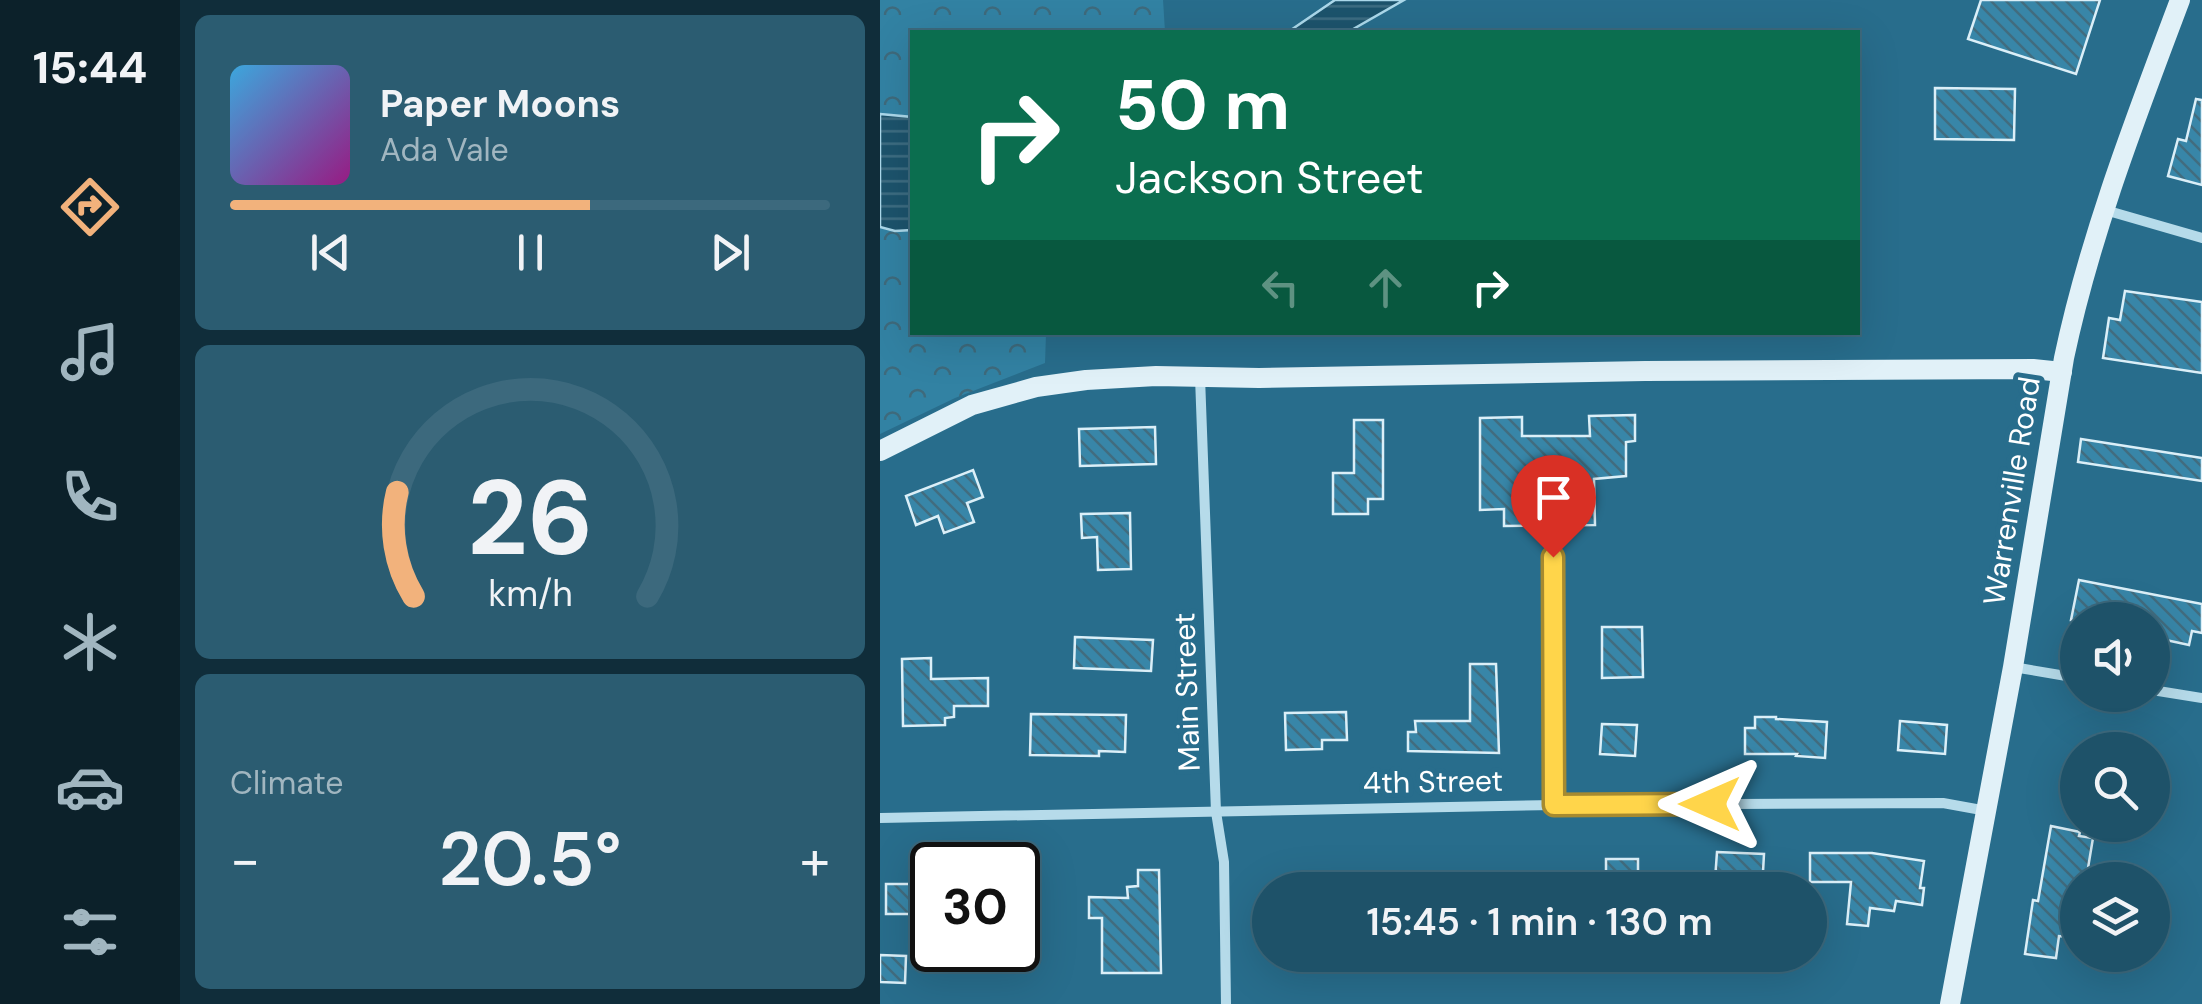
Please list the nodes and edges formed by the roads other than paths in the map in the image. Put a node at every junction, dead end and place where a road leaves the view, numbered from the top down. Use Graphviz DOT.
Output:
graph roads {
  1 [pos="2180,0"];
  2 [pos="2105,210"];
  3 [pos="2202,238"];
  4 [pos="2062,372"];
  5 [pos="1200,376"];
  6 [pos="880,451"];
  7 [pos="1553,557"];
  8 [pos="2013,667"];
  9 [pos="2060,675"];
  10 [pos="2170,693"];
  11 [pos="2202,698"];
  12 [pos="1554,805"];
  13 [pos="1986,811"];
  14 [pos="1216,812"];
  15 [pos="880,818"];
  16 [pos="1226,1004"];
  17 [pos="1950,1004"];
  1 -- 2 [label="main road, Warrenville Road"];
  2 -- 3 [label="street"];
  2 -- 4 [label="main road, Warrenville Road"];
  4 -- 5 [label="main road"];
  4 -- 8 [label="main road, Warrenville Road"];
  5 -- 6 [label="main road"];
  5 -- 14 [label="street, Main Street"];
  7 -- 12 [label="street"];
  8 -- 9 [label="street"];
  8 -- 13 [label="main road, Warrenville Road"];
  10 -- 11 [label="street"];
  12 -- 13 [label="street, 4th Street"];
  12 -- 14 [label="street, 4th Street"];
  13 -- 17 [label="main road, Warrenville Road"];
  14 -- 15 [label="street, 4th Street"];
  14 -- 16 [label="street, Main Street"];
}
